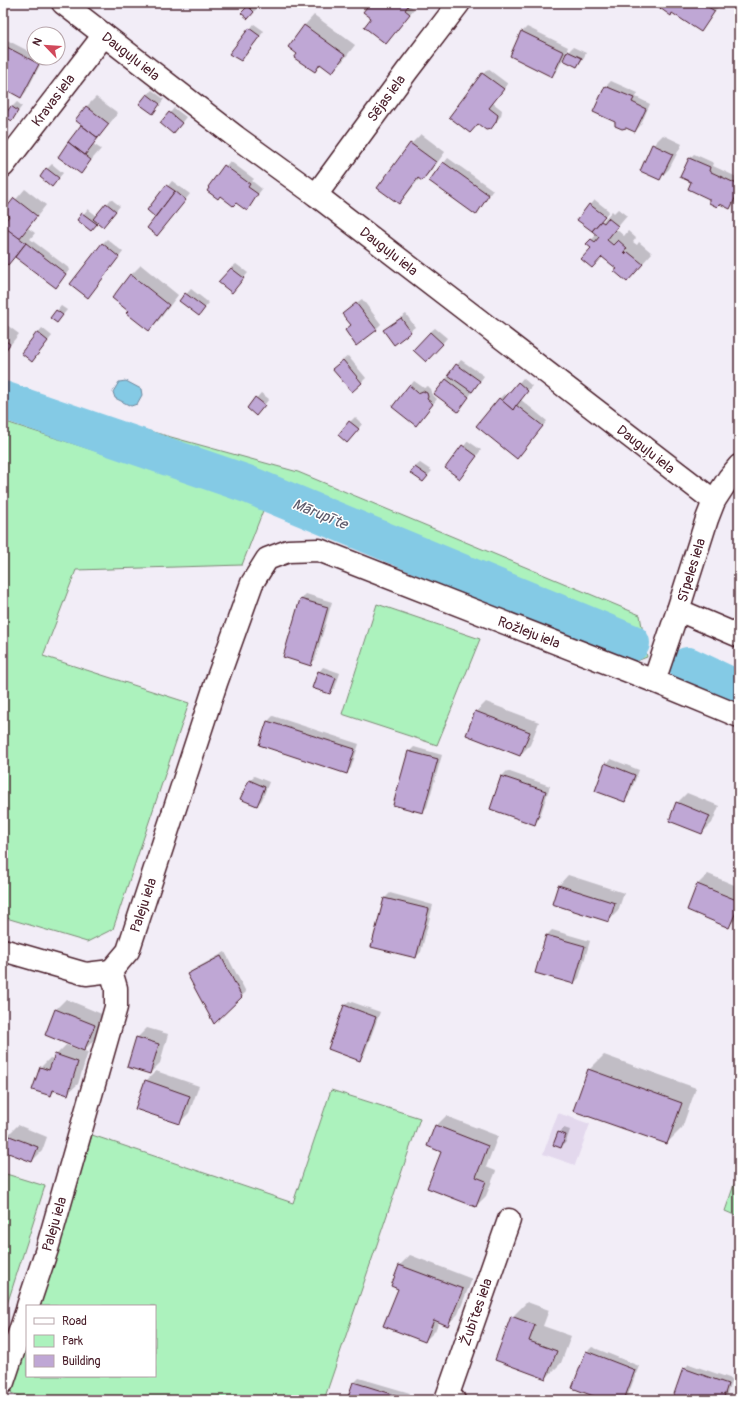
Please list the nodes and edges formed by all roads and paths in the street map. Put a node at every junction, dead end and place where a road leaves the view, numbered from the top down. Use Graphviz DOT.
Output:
graph roads {
  1 [pos="63,3"];
  2 [pos="459,3"];
  3 [pos="104,35"];
  4 [pos="3,166"];
  5 [pos="316,195"];
  6 [pos="739,466"];
  7 [pos="714,501"];
  8 [pos="319,550"];
  9 [pos="678,610"];
  10 [pos="739,636"];
  11 [pos="654,681"];
  12 [pos="739,716"];
  13 [pos="3,950"];
  14 [pos="111,970"];
  15 [pos="509,1220"];
  16 [pos="28,1305"];
  17 [pos="26,1313"];
  18 [pos="3,1382"];
  19 [pos="454,1400"];
  1 -- 3 [label="street, Dauguļu iela"];
  2 -- 5 [label="street, Sējas iela"];
  3 -- 4 [label="street, Kravas iela"];
  3 -- 5 [label="street, Dauguļu iela"];
  5 -- 7 [label="street, Dauguļu iela"];
  6 -- 7 [label="street, Sīpeles iela"];
  7 -- 9 [label="street, Sīpeles iela"];
  8 -- 11 [label="street, Rožleju iela"];
  8 -- 14 [label="street, Paleju iela"];
  9 -- 10 [label="street"];
  9 -- 11 [label="street, Sīpeles iela"];
  11 -- 12 [label="street, Rožleju iela"];
  13 -- 14 [label="street"];
  14 -- 16 [label="street, Paleju iela"];
  15 -- 19 [label="street, Žubītes iela"];
  17 -- 18 [label="street"];
}
